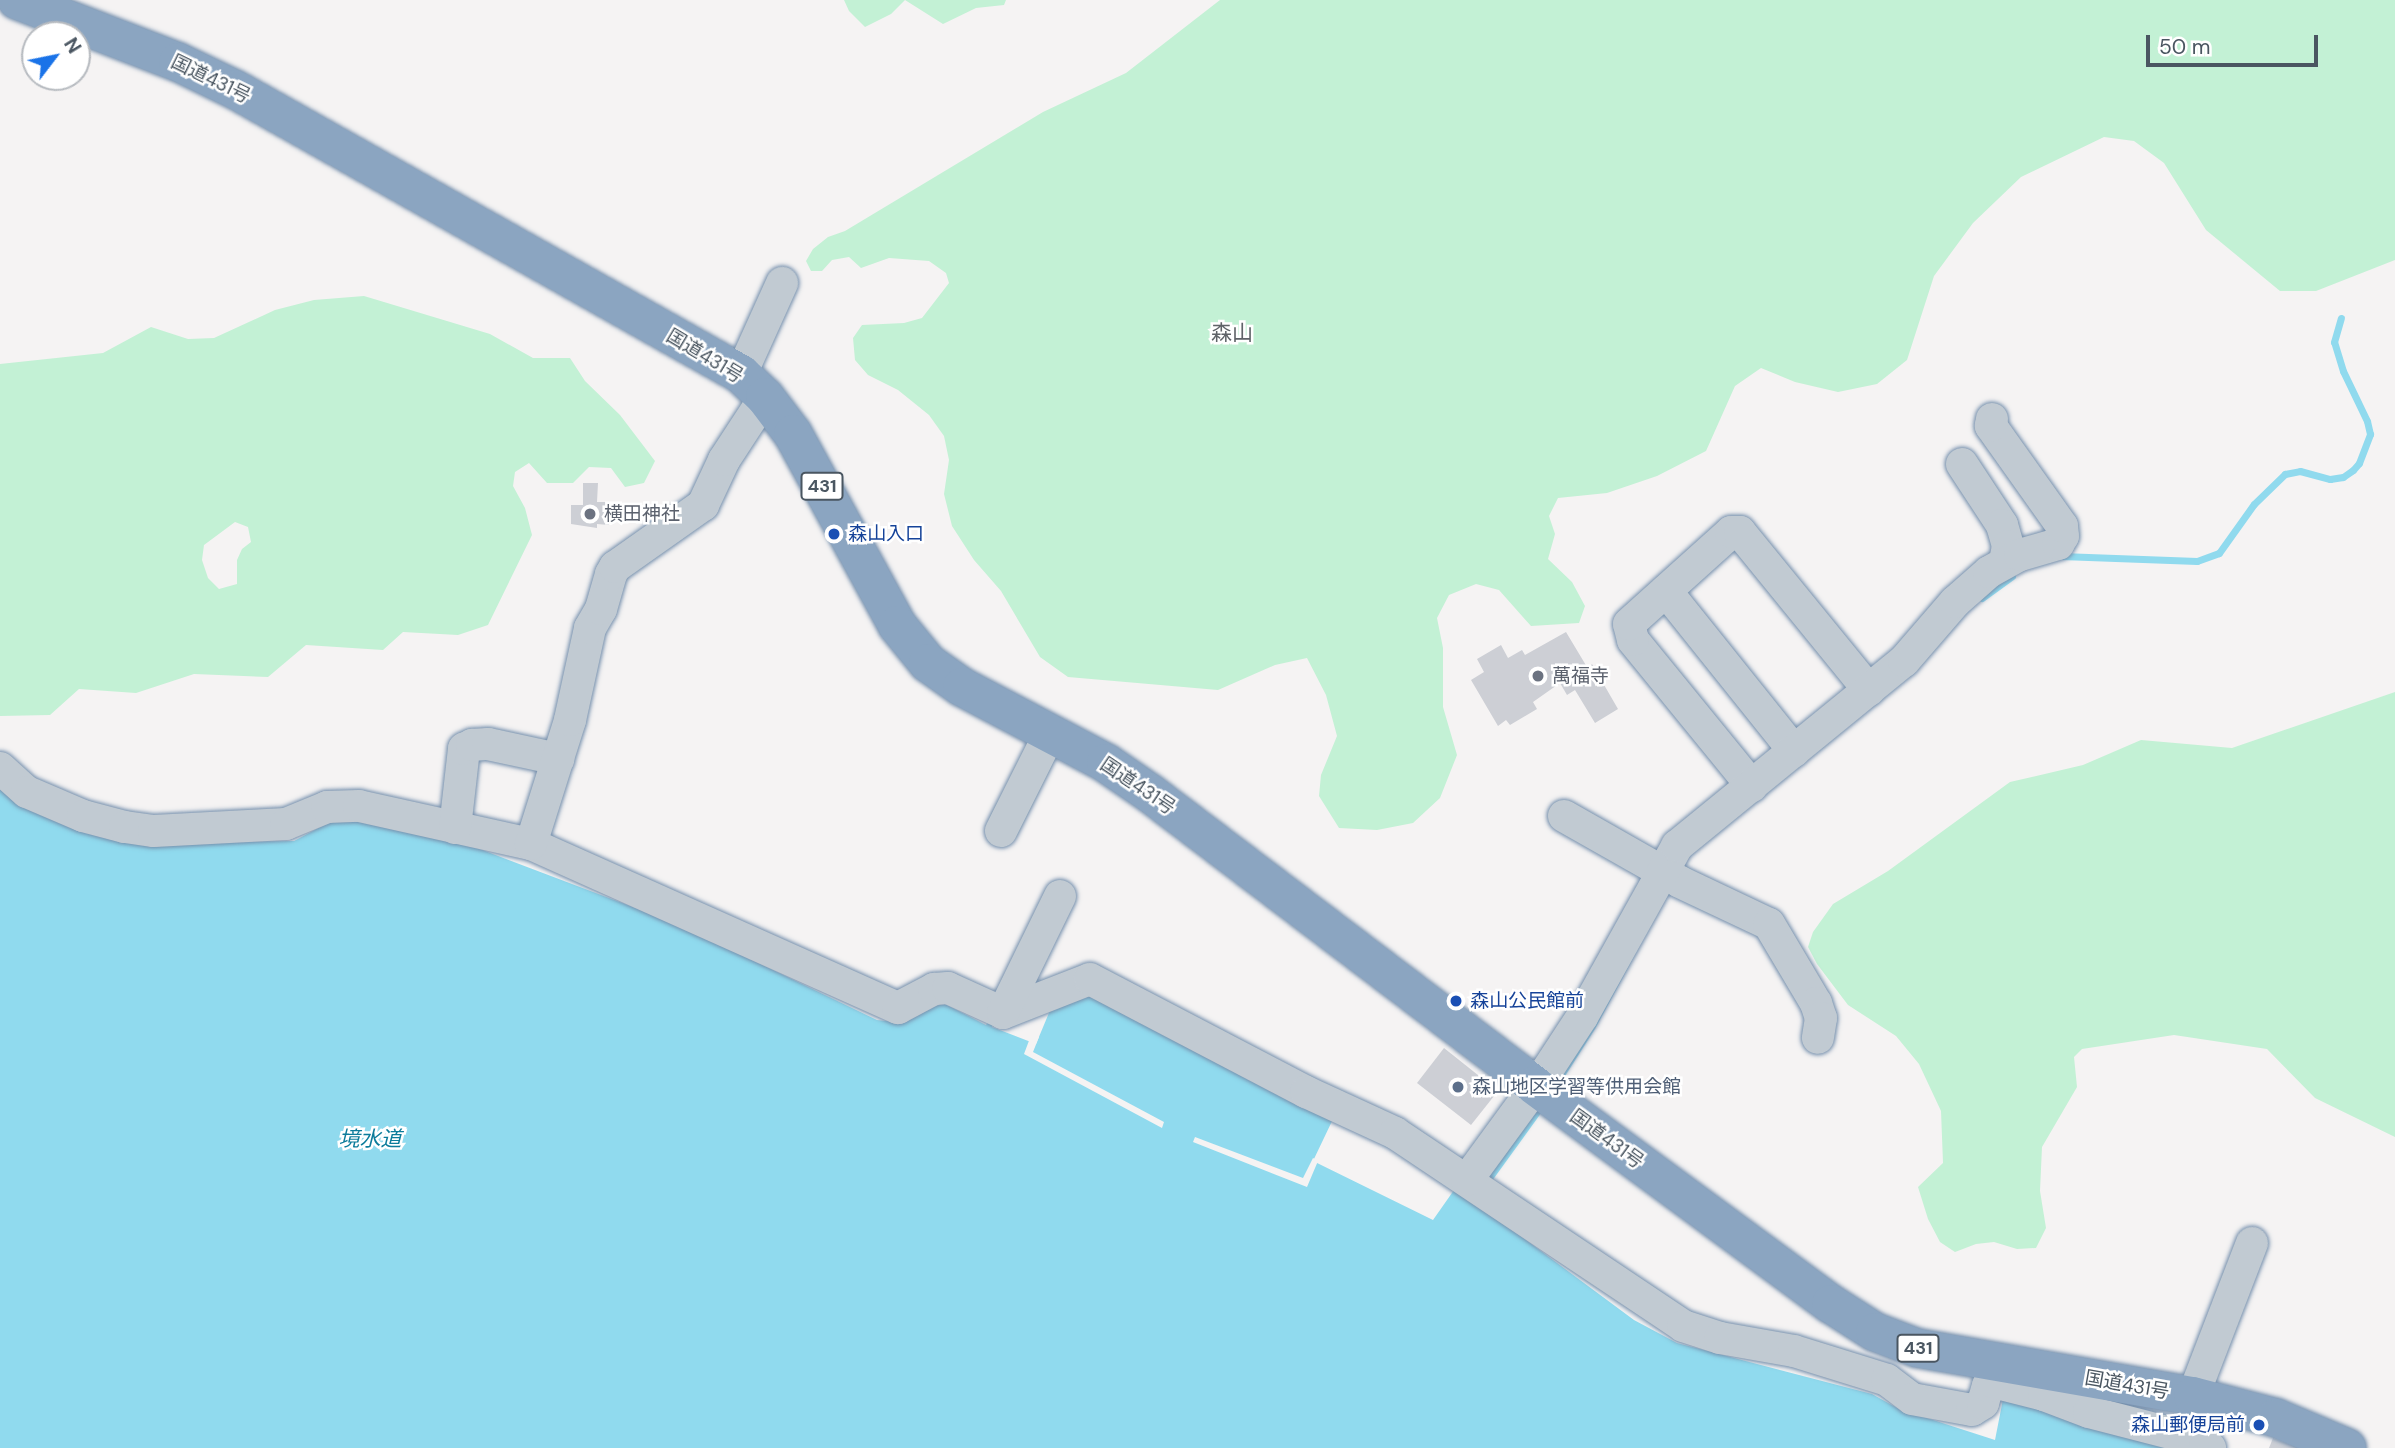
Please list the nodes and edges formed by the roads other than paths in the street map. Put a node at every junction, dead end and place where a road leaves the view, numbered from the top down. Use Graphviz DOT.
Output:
graph roads {
  1 [pos="17,0"];
  2 [pos="782,284"];
  3 [pos="753,386"];
  4 [pos="1992,419"];
  5 [pos="1962,464"];
  6 [pos="2005,562"];
  7 [pos="1666,591"];
  8 [pos="1869,691"];
  9 [pos="1050,733"];
  10 [pos="1794,751"];
  11 [pos="558,760"];
  12 [pos="0,768"];
  13 [pos="1752,786"];
  14 [pos="1564,816"];
  15 [pos="455,828"];
  16 [pos="1001,831"];
  17 [pos="531,844"];
  18 [pos="1670,876"];
  19 [pos="1060,896"];
  20 [pos="1003,1013"];
  21 [pos="1818,1038"];
  22 [pos="1543,1092"];
  23 [pos="1476,1185"];
  24 [pos="2252,1243"];
  25 [pos="2045,1383"];
  26 [pos="2193,1396"];
  27 [pos="2210,1448"];
  28 [pos="2347,1448"];
  1 -- 3 [label="highway, 国道431号 / 431"];
  2 -- 3 [label="street"];
  3 -- 9 [label="highway, 国道431号 / 431"];
  3 -- 11 [label="street"];
  4 -- 6 [label="street"];
  5 -- 6 [label="street"];
  6 -- 8 [label="street"];
  7 -- 8 [label="street"];
  7 -- 10 [label="street"];
  7 -- 13 [label="street"];
  8 -- 10 [label="street"];
  9 -- 16 [label="street"];
  9 -- 22 [label="highway, 国道431号 / 431"];
  10 -- 13 [label="street"];
  11 -- 15 [label="street"];
  11 -- 17 [label="street"];
  12 -- 15 [label="street"];
  13 -- 18 [label="street"];
  14 -- 18 [label="street"];
  15 -- 17 [label="street"];
  17 -- 20 [label="street"];
  18 -- 21 [label="street"];
  18 -- 22 [label="street"];
  19 -- 20 [label="street"];
  20 -- 23 [label="street"];
  22 -- 23 [label="street"];
  22 -- 25 [label="highway, 国道431号 / 431"];
  23 -- 25 [label="street"];
  24 -- 26 [label="street"];
  25 -- 26 [label="highway, 国道431号 / 431"];
  25 -- 27 [label="street"];
  26 -- 28 [label="highway, 国道431号 / 431"];
}
